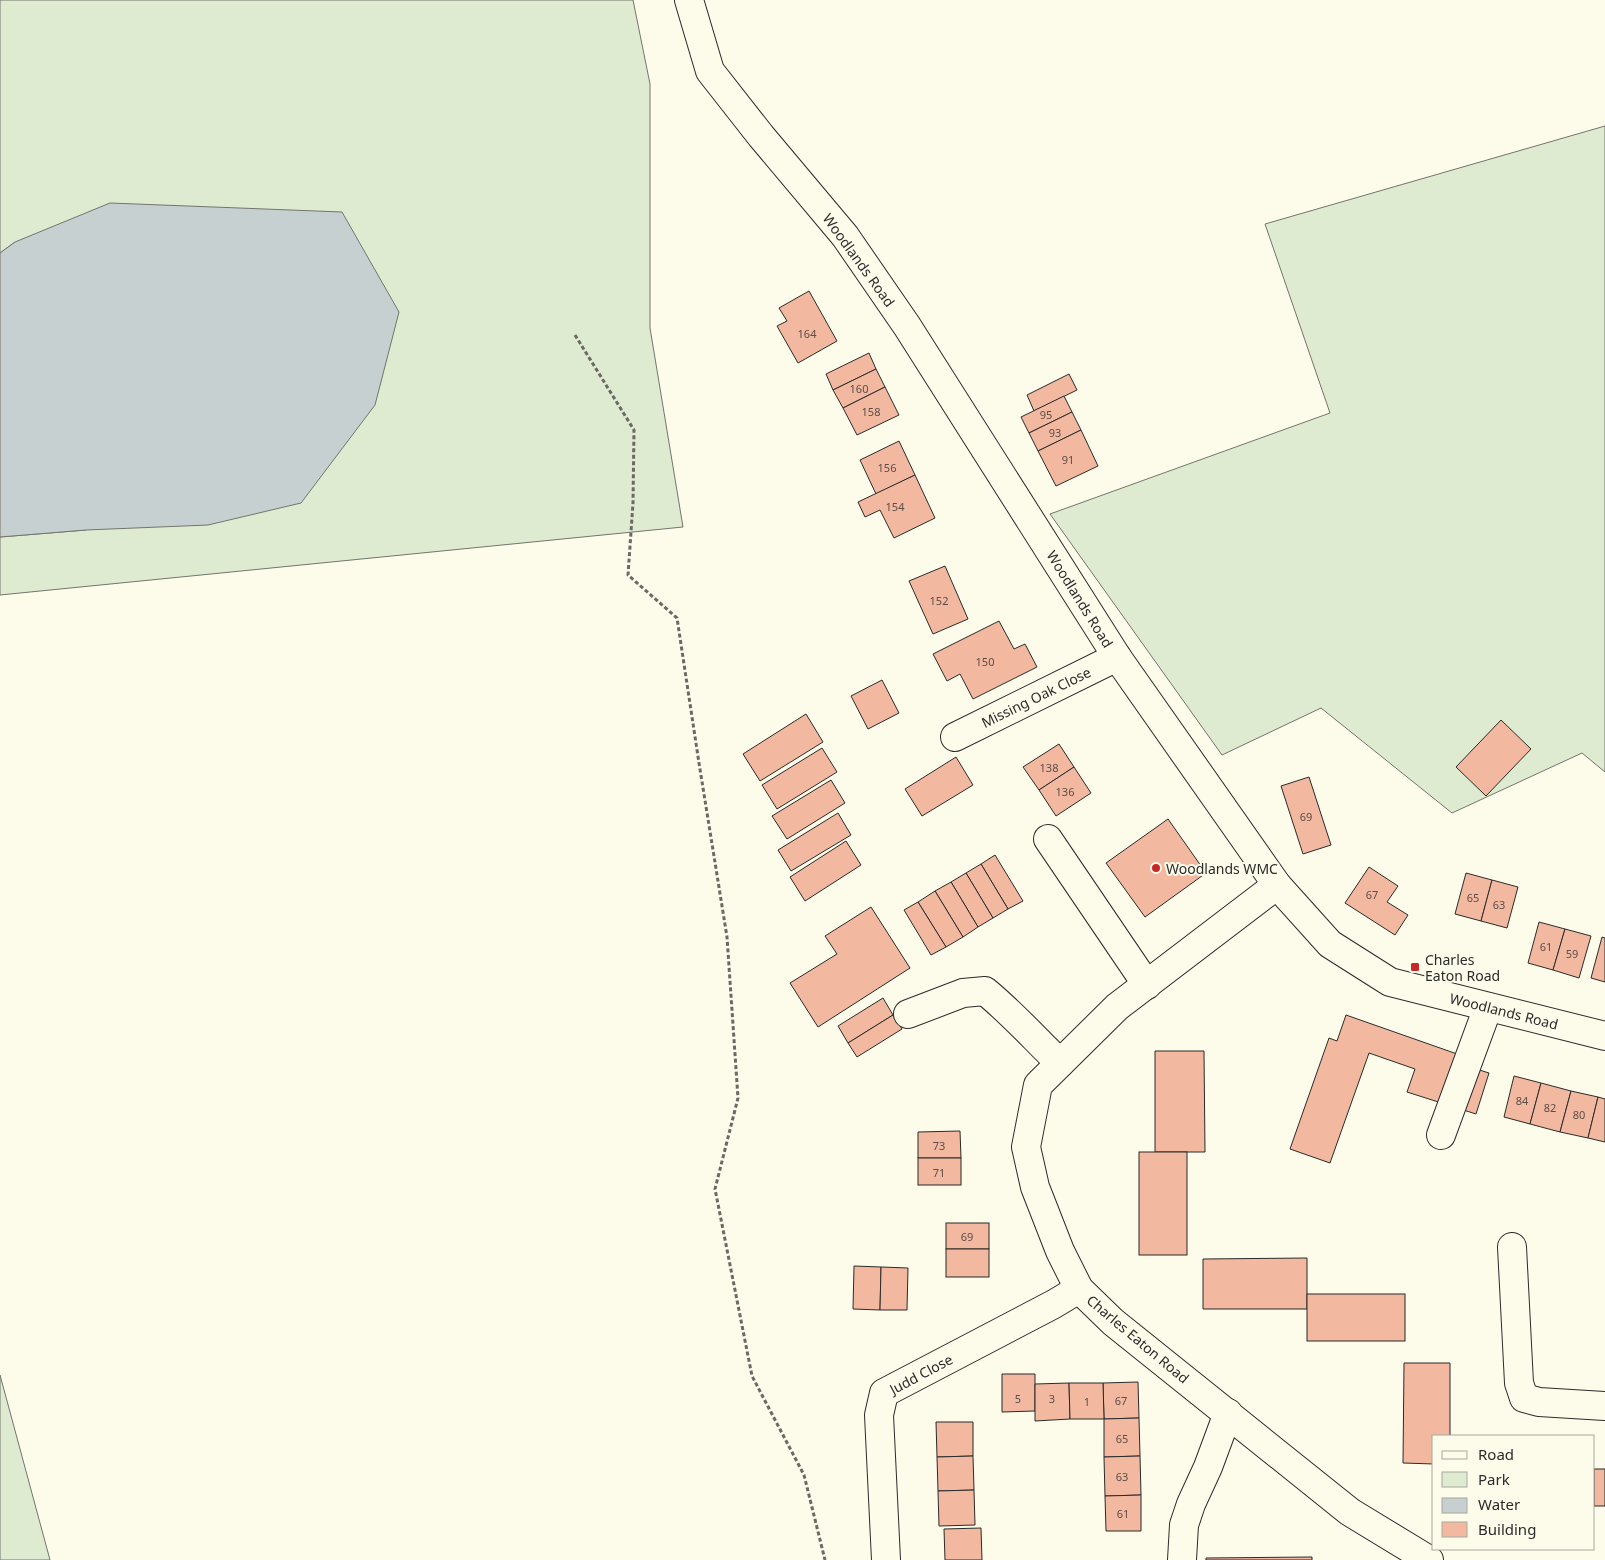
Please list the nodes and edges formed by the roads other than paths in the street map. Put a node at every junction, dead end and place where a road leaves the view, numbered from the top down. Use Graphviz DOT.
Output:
graph roads {
  1 [pos="689,0"];
  2 [pos="1117,657"];
  3 [pos="955,737"];
  4 [pos="1048,840"];
  5 [pos="1277,884"];
  6 [pos="1147,985"];
  7 [pos="1488,1006"];
  8 [pos="908,1014"];
  9 [pos="1605,1036"];
  10 [pos="1060,1063"];
  11 [pos="1441,1134"];
  12 [pos="1512,1247"];
  13 [pos="1079,1288"];
  14 [pos="1605,1406"];
  15 [pos="1228,1413"];
  16 [pos="886,1560"];
  17 [pos="1182,1560"];
  18 [pos="1429,1560"];
  1 -- 2 [label="street, Woodlands Road"];
  2 -- 3 [label="street, Missing Oak Close"];
  2 -- 5 [label="street, Woodlands Road"];
  4 -- 6 [label="street"];
  5 -- 6 [label="street, Charles Eaton Road"];
  5 -- 7 [label="street, Woodlands Road"];
  6 -- 10 [label="street, Charles Eaton Road"];
  7 -- 9 [label="street, Woodlands Road"];
  7 -- 11 [label="street"];
  8 -- 10 [label="street"];
  10 -- 13 [label="street, Charles Eaton Road"];
  12 -- 14 [label="street"];
  13 -- 15 [label="street, Charles Eaton Road"];
  13 -- 16 [label="street, Judd Close"];
  15 -- 17 [label="street"];
  15 -- 18 [label="street, Charles Eaton Road"];
}
